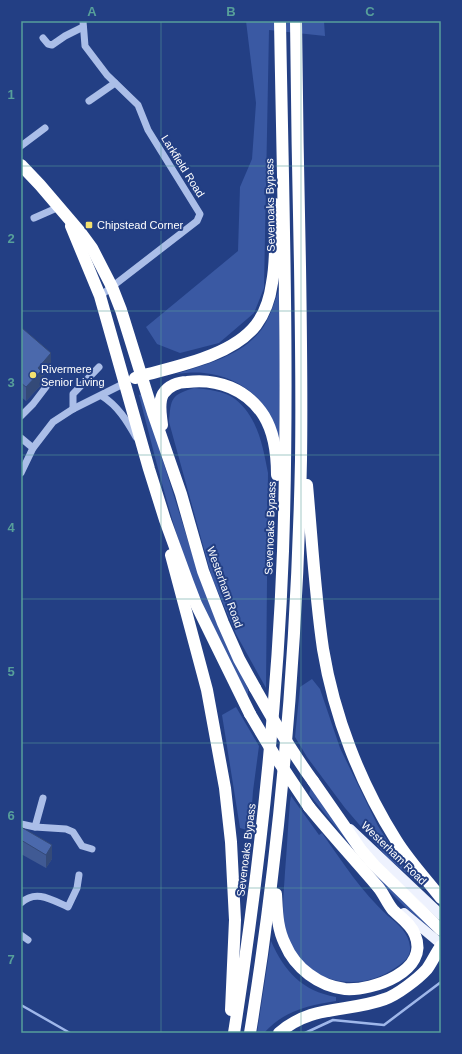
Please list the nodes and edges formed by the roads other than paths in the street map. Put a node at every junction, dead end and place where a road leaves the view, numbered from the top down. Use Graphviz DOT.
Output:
graph roads {
  1 [pos="280,21"];
  2 [pos="296,21"];
  3 [pos="83,24"];
  4 [pos="43,38"];
  5 [pos="115,83"];
  6 [pos="90,101"];
  7 [pos="45,128"];
  8 [pos="21,146"];
  9 [pos="282,159"];
  10 [pos="21,165"];
  11 [pos="58,207"];
  12 [pos="34,218"];
  13 [pos="69,220"];
  14 [pos="112,287"];
  15 [pos="100,296"];
  16 [pos="99,367"];
  17 [pos="141,376"];
  18 [pos="49,383"];
  19 [pos="125,383"];
  20 [pos="102,396"];
  21 [pos="73,409"];
  22 [pos="21,416"];
  23 [pos="302,416"];
  24 [pos="21,438"];
  25 [pos="34,448"];
  26 [pos="143,448"];
  27 [pos="165,448"];
  28 [pos="21,473"];
  29 [pos="165,520"];
  30 [pos="281,589"];
  31 [pos="43,798"];
  32 [pos="339,820"];
  33 [pos="21,824"];
  34 [pos="35,827"];
  35 [pos="92,849"];
  36 [pos="274,866"];
  37 [pos="79,875"];
  38 [pos="379,889"];
  39 [pos="441,898"];
  40 [pos="21,903"];
  41 [pos="441,915"];
  42 [pos="441,930"];
  43 [pos="21,935"];
  44 [pos="28,940"];
  45 [pos="441,945"];
  46 [pos="441,964"];
  47 [pos="427,969"];
  48 [pos="233,1033"];
  49 [pos="250,1033"];
  50 [pos="279,1033"];
  1 -- 9 [label="highway, Sevenoaks Bypass"];
  2 -- 23 [label="highway"];
  3 -- 4 [label="street"];
  3 -- 5 [label="street, Larkfield Road"];
  5 -- 6 [label="street"];
  5 -- 14 [label="street, Larkfield Road"];
  7 -- 8 [label="street"];
  9 -- 17 [label="highway"];
  9 -- 30 [label="highway, Sevenoaks Bypass"];
  10 -- 11 [label="highway, Westerham Road"];
  11 -- 12 [label="street"];
  11 -- 13 [label="highway, Westerham Road"];
  13 -- 14 [label="highway, Westerham Road"];
  13 -- 15 [label="highway, Westerham Road"];
  14 -- 15 [label="street, Larkfield Road"];
  14 -- 17 [label="highway, Westerham Road"];
  15 -- 19 [label="highway, Westerham Road"];
  16 -- 21 [label="street"];
  17 -- 19 [label="highway"];
  17 -- 27 [label="highway, Westerham Road"];
  18 -- 22 [label="street"];
  19 -- 20 [label="street"];
  19 -- 26 [label="highway, Westerham Road"];
  20 -- 21 [label="street"];
  20 -- 26 [label="street"];
  21 -- 25 [label="street"];
  23 -- 36 [label="highway"];
  23 -- 39 [label="highway"];
  24 -- 25 [label="street"];
  25 -- 28 [label="street"];
  26 -- 29 [label="highway, Westerham Road"];
  27 -- 30 [label="highway"];
  27 -- 32 [label="highway, Westerham Road, bridge"];
  29 -- 38 [label="highway, Westerham Road, bridge"];
  29 -- 48 [label="highway"];
  30 -- 48 [label="highway, Sevenoaks Bypass"];
  31 -- 34 [label="street"];
  32 -- 41 [label="main road, Westerham Road"];
  32 -- 42 [label="highway"];
  33 -- 34 [label="street"];
  34 -- 35 [label="street"];
  36 -- 38 [label="highway"];
  36 -- 49 [label="highway"];
  37 -- 40 [label="street"];
  38 -- 45 [label="main road, Westerham Road"];
  43 -- 44 [label="street"];
  45 -- 47 [label="highway"];
  46 -- 47 [label="highway"];
  47 -- 50 [label="highway"];
}
